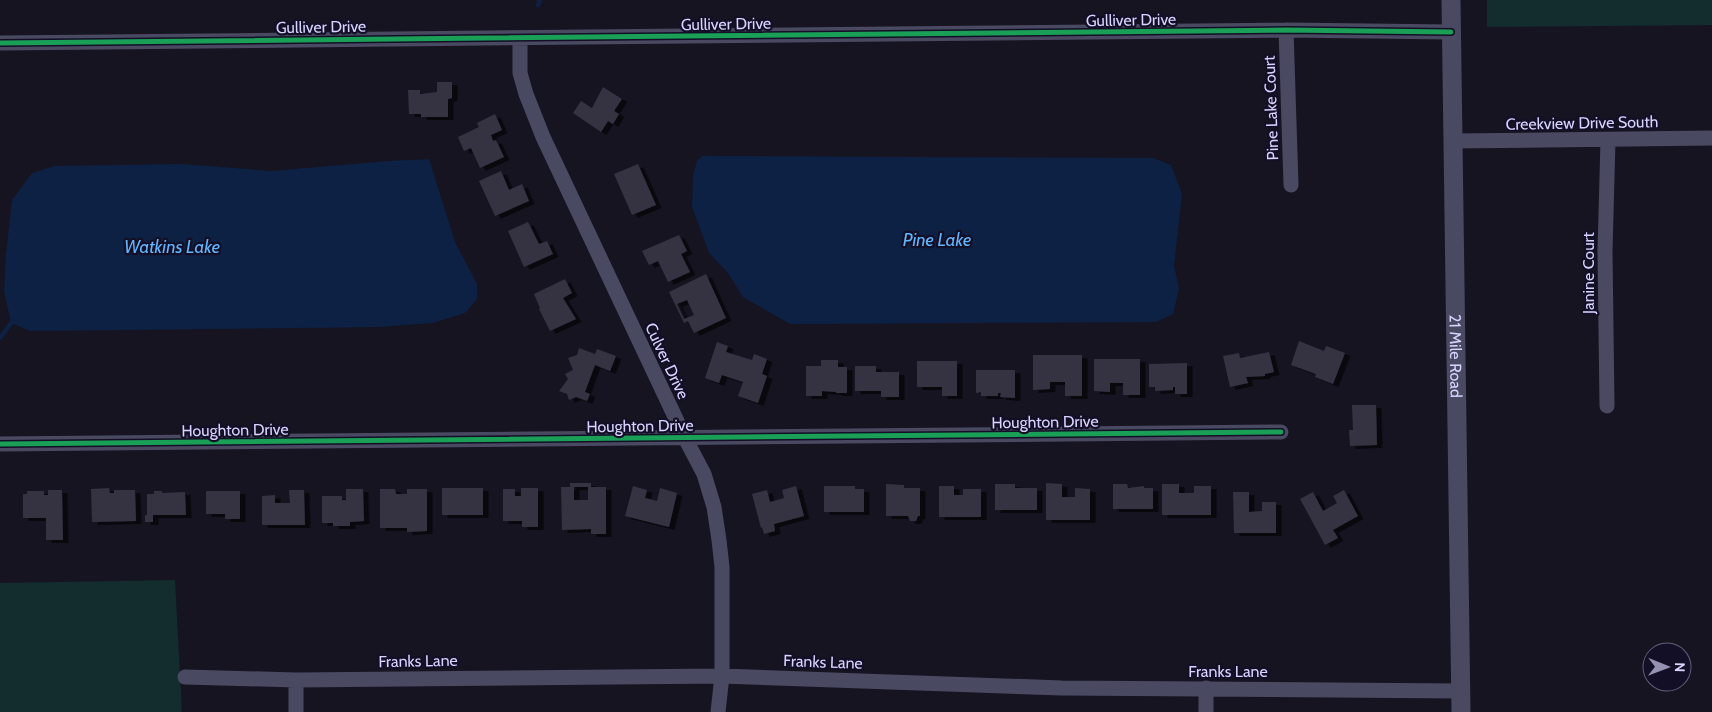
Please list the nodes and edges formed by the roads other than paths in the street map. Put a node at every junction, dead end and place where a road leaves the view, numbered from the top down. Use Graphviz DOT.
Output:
graph roads {
  1 [pos="1451,0"];
  2 [pos="1286,30"];
  3 [pos="1451,32"];
  4 [pos="520,38"];
  5 [pos="0,43"];
  6 [pos="1712,138"];
  7 [pos="1608,140"];
  8 [pos="1453,142"];
  9 [pos="1291,185"];
  10 [pos="1607,406"];
  11 [pos="1281,432"];
  12 [pos="684,438"];
  13 [pos="0,444"];
  14 [pos="722,676"];
  15 [pos="185,677"];
  16 [pos="296,680"];
  17 [pos="1206,688"];
  18 [pos="1460,691"];
  19 [pos="296,712"];
  20 [pos="718,712"];
  21 [pos="1206,712"];
  22 [pos="1461,712"];
  1 -- 3 [label="street, 21 Mile Road"];
  2 -- 3 [label="street, Gulliver Drive"];
  2 -- 4 [label="street, Gulliver Drive"];
  2 -- 9 [label="street, Pine Lake Court"];
  3 -- 8 [label="street, 21 Mile Road"];
  4 -- 5 [label="street, Gulliver Drive"];
  4 -- 12 [label="street, Culver Drive"];
  6 -- 7 [label="street, Creekview Drive South"];
  7 -- 8 [label="street, Creekview Drive South"];
  7 -- 10 [label="street, Janine Court"];
  8 -- 18 [label="street, 21 Mile Road"];
  11 -- 12 [label="street, Houghton Drive"];
  12 -- 13 [label="street, Houghton Drive"];
  12 -- 14 [label="street, Culver Drive"];
  14 -- 16 [label="street, Franks Lane"];
  14 -- 17 [label="street, Franks Lane"];
  14 -- 20 [label="street, Culver Drive"];
  15 -- 16 [label="street, Franks Lane"];
  16 -- 19 [label="street"];
  17 -- 18 [label="street, Franks Lane"];
  17 -- 21 [label="street"];
  18 -- 22 [label="street, 21 Mile Road"];
}
